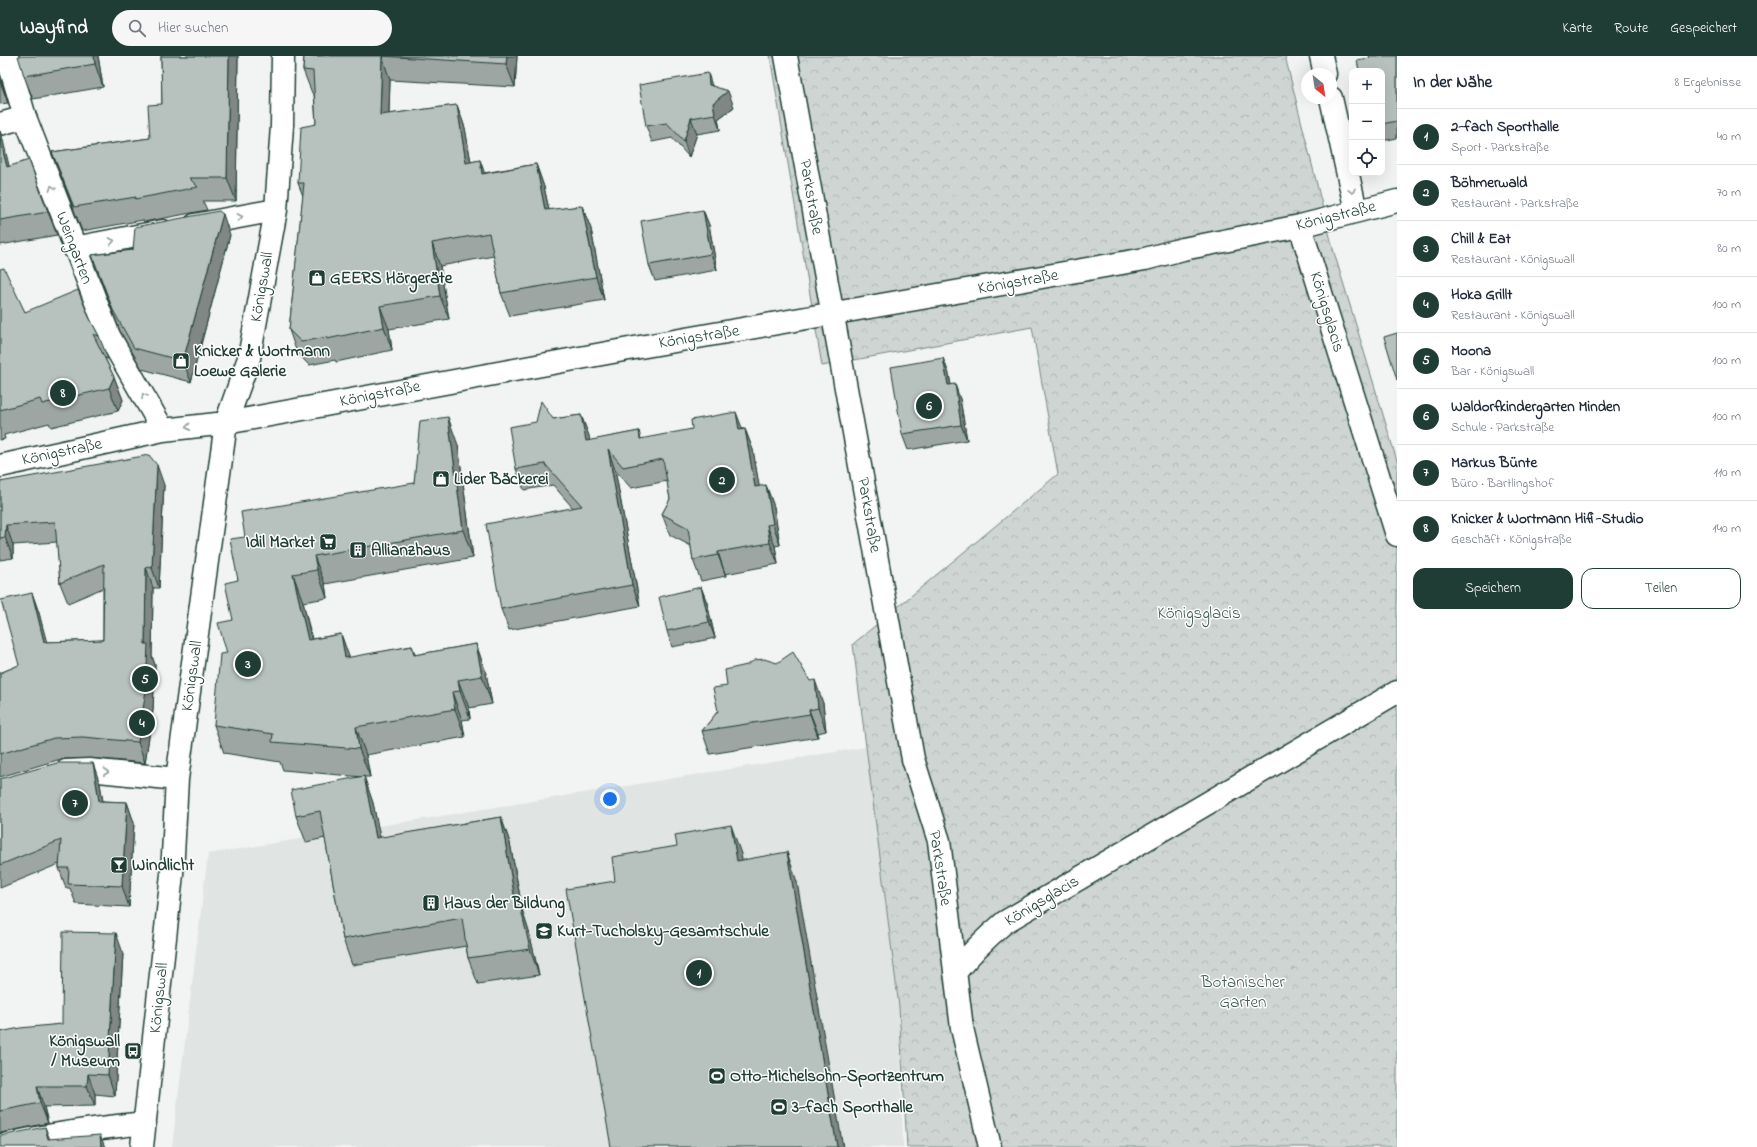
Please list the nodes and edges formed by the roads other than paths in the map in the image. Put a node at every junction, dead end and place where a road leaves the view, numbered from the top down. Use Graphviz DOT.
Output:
graph roads {
  1 [pos="7,56"];
  2 [pos="283,56"];
  3 [pos="786,56"];
  4 [pos="1321,56"];
  5 [pos="1324,68"];
  6 [pos="1332,104"];
  7 [pos="25,117"];
  8 [pos="0,124"];
  9 [pos="1397,201"];
  10 [pos="276,210"];
  11 [pos="1356,211"];
  12 [pos="1300,226"];
  13 [pos="74,248"];
  14 [pos="833,314"];
  15 [pos="226,423"];
  16 [pos="163,430"];
  17 [pos="0,466"];
  18 [pos="1397,535"];
  19 [pos="1397,692"];
  20 [pos="44,776"];
  21 [pos="177,779"];
  22 [pos="955,973"];
  23 [pos="145,1123"];
  24 [pos="0,1146"];
  25 [pos="142,1147"];
  26 [pos="990,1147"];
  1 -- 7 [label="street, Weingarten"];
  2 -- 10 [label="street, Königswall"];
  3 -- 14 [label="street, Parkstraße"];
  4 -- 5 [label="street"];
  6 -- 11 [label="street, one-way"];
  7 -- 8 [label="street"];
  13 -- 7 [label="street, Weingarten, one-way"];
  9 -- 11 [label="street, Königstraße"];
  13 -- 10 [label="street, one-way"];
  10 -- 15 [label="street, Königswall"];
  11 -- 12 [label="street, Königstraße"];
  12 -- 14 [label="street, Königstraße"];
  12 -- 18 [label="street, Königsglacis"];
  16 -- 13 [label="street, Weingarten, one-way"];
  14 -- 15 [label="street, Königstraße"];
  14 -- 22 [label="street, Parkstraße"];
  15 -- 16 [label="street, Königstraße, one-way"];
  15 -- 21 [label="street, Königswall"];
  16 -- 17 [label="street, Königstraße"];
  19 -- 22 [label="street, Königsglacis"];
  20 -- 21 [label="street, one-way"];
  21 -- 23 [label="street, Königswall"];
  22 -- 26 [label="street"];
  23 -- 24 [label="street"];
  23 -- 25 [label="street, Königswall"];
}
